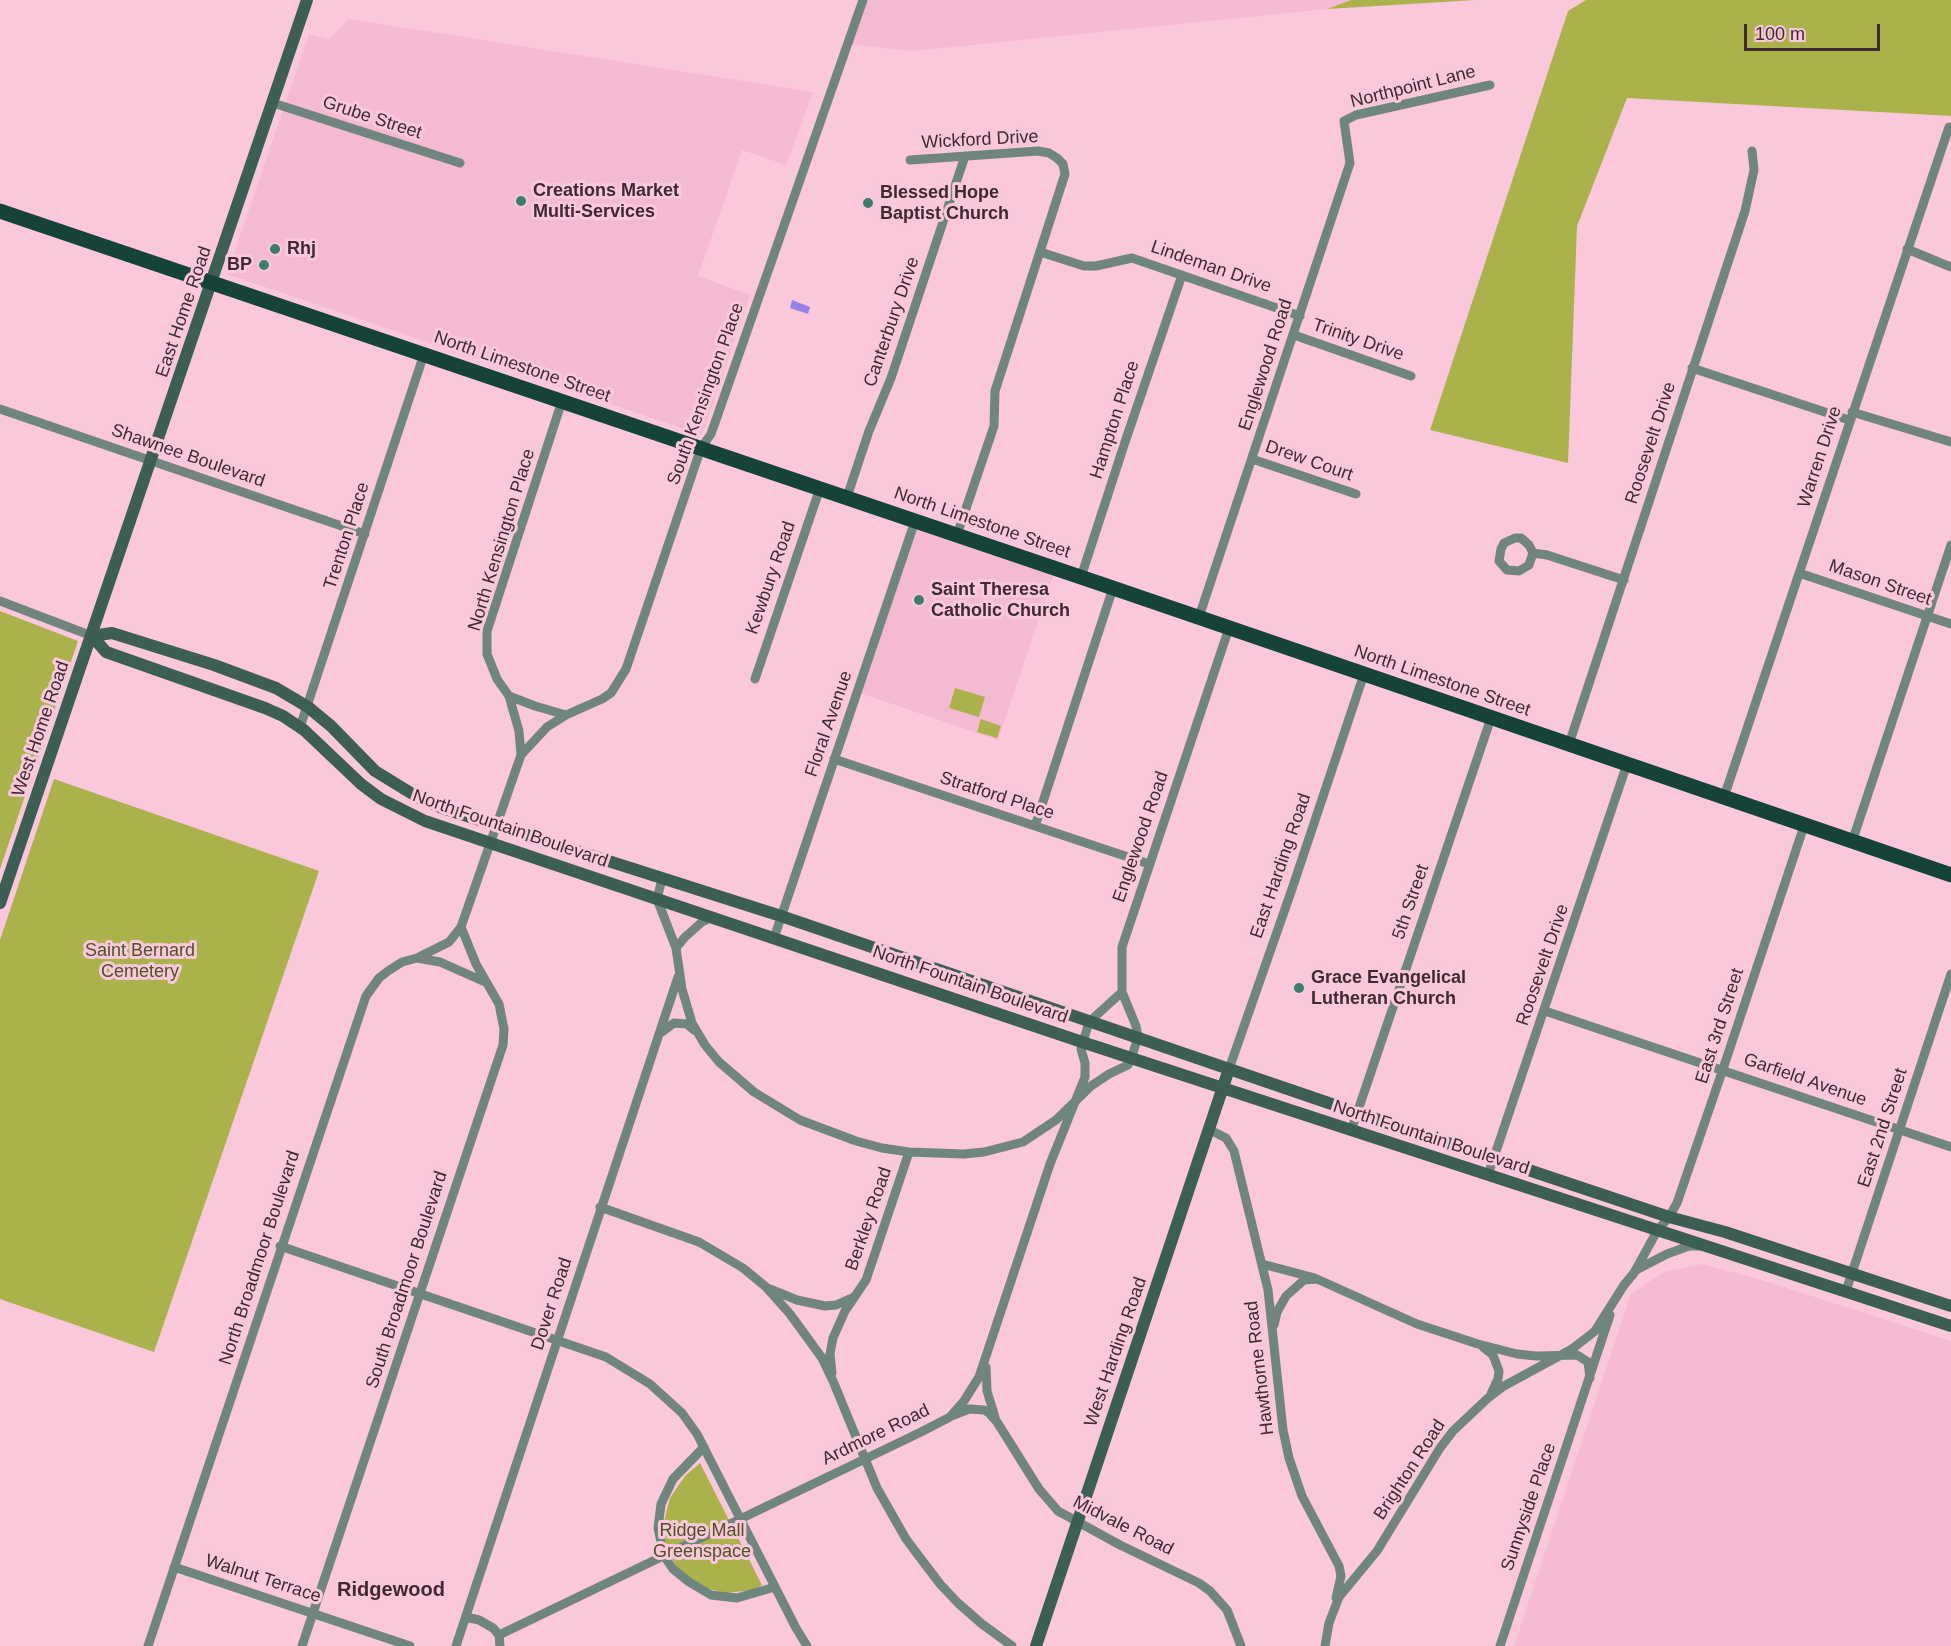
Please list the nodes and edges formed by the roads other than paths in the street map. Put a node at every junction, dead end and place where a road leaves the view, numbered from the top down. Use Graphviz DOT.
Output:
graph roads {
  1 [pos="308,0"];
  2 [pos="863,0"];
  3 [pos="1490,85"];
  4 [pos="273,103"];
  5 [pos="1344,121"];
  6 [pos="1949,127"];
  7 [pos="1752,150"];
  8 [pos="965,156"];
  9 [pos="910,160"];
  10 [pos="460,163"];
  11 [pos="0,211"];
  12 [pos="1907,249"];
  13 [pos="1040,252"];
  14 [pos="1951,267"];
  15 [pos="1182,275"];
  16 [pos="213,282"];
  17 [pos="1300,316"];
  18 [pos="1294,335"];
  19 [pos="424,354"];
  20 [pos="1692,368"];
  21 [pos="1412,376"];
  22 [pos="562,401"];
  23 [pos="0,409"];
  24 [pos="1851,416"];
  25 [pos="1951,442"];
  26 [pos="702,448"];
  27 [pos="1252,459"];
  28 [pos="152,461"];
  29 [pos="820,488"];
  30 [pos="1356,494"];
  31 [pos="847,497"];
  32 [pos="915,520"];
  33 [pos="365,534"];
  34 [pos="957,535"];
  35 [pos="1951,545"];
  36 [pos="1533,553"];
  37 [pos="1799,573"];
  38 [pos="1081,577"];
  39 [pos="1624,580"];
  40 [pos="1113,588"];
  41 [pos="0,601"];
  42 [pos="1927,616"];
  43 [pos="1199,617"];
  44 [pos="1951,624"];
  45 [pos="1229,628"];
  46 [pos="92,636"];
  47 [pos="1364,674"];
  48 [pos="755,679"];
  49 [pos="509,696"];
  50 [pos="308,706"];
  51 [pos="566,715"];
  52 [pos="1491,718"];
  53 [pos="300,727"];
  54 [pos="1569,744"];
  55 [pos="522,755"];
  56 [pos="834,759"];
  57 [pos="1627,764"];
  58 [pos="1724,797"];
  59 [pos="497,825"];
  60 [pos="1035,826"];
  61 [pos="1804,826"];
  62 [pos="1852,842"];
  63 [pos="491,844"];
  64 [pos="1149,864"];
  65 [pos="1951,875"];
  66 [pos="663,879"];
  67 [pos="657,899"];
  68 [pos="0,903"];
  69 [pos="781,916"];
  70 [pos="712,917"];
  71 [pos="461,927"];
  72 [pos="774,938"];
  73 [pos="676,948"];
  74 [pos="417,958"];
  75 [pos="680,972"];
  76 [pos="1951,974"];
  77 [pos="485,982"];
  78 [pos="1122,992"];
  79 [pos="1545,1011"];
  80 [pos="1089,1022"];
  81 [pos="695,1031"];
  82 [pos="659,1037"];
  83 [pos="1138,1037"];
  84 [pos="1082,1042"];
  85 [pos="1131,1059"];
  86 [pos="1229,1069"];
  87 [pos="1723,1069"];
  88 [pos="1223,1089"];
  89 [pos="1074,1102"];
  90 [pos="1358,1113"];
  91 [pos="1210,1130"];
  92 [pos="1900,1130"];
  93 [pos="1351,1131"];
  94 [pos="1951,1147"];
  95 [pos="909,1152"];
  96 [pos="1494,1158"];
  97 [pos="1488,1176"];
  98 [pos="600,1207"];
  99 [pos="1670,1216"];
  100 [pos="1657,1231"];
  101 [pos="280,1246"];
  102 [pos="1704,1246"];
  103 [pos="1262,1264"];
  104 [pos="1634,1273"];
  105 [pos="1851,1273"];
  106 [pos="1317,1279"];
  107 [pos="766,1287"];
  108 [pos="1846,1291"];
  109 [pos="420,1294"];
  110 [pos="857,1296"];
  111 [pos="1616,1299"];
  112 [pos="1951,1306"];
  113 [pos="1951,1326"];
  114 [pos="1272,1336"];
  115 [pos="558,1340"];
  116 [pos="1478,1344"];
  117 [pos="987,1354"];
  118 [pos="1561,1355"];
  119 [pos="1590,1378"];
  120 [pos="833,1382"];
  121 [pos="1488,1398"];
  122 [pos="950,1417"];
  123 [pos="997,1422"];
  124 [pos="704,1447"];
  125 [pos="865,1459"];
  126 [pos="741,1519"];
  127 [pos="1077,1522"];
  128 [pos="664,1556"];
  129 [pos="174,1567"];
  130 [pos="775,1587"];
  131 [pos="1334,1607"];
  132 [pos="313,1613"];
  133 [pos="466,1617"];
  134 [pos="499,1635"];
  135 [pos="148,1646"];
  136 [pos="302,1646"];
  137 [pos="410,1646"];
  138 [pos="456,1646"];
  139 [pos="500,1646"];
  140 [pos="807,1646"];
  141 [pos="1012,1646"];
  142 [pos="1036,1646"];
  143 [pos="1241,1646"];
  144 [pos="1324,1646"];
  145 [pos="1500,1646"];
  1 -- 4 [label="street, East Home Road"];
  2 -- 26 [label="street, South Kensington Place"];
  3 -- 5 [label="street, Northpoint Lane"];
  4 -- 10 [label="street, Grube Street"];
  4 -- 16 [label="street, East Home Road"];
  5 -- 17 [label="street, Englewood Road"];
  6 -- 12 [label="street, Warren Drive"];
  7 -- 20 [label="street, Roosevelt Drive"];
  8 -- 9 [label="street, Wickford Drive"];
  8 -- 13 [label="street, Wickford Drive"];
  8 -- 31 [label="street, Canterbury Drive"];
  11 -- 16 [label="main road, North Limestone Street"];
  12 -- 14 [label="street"];
  12 -- 24 [label="street, Warren Drive"];
  13 -- 15 [label="street, Lindeman Drive"];
  13 -- 34 [label="street"];
  15 -- 17 [label="street, Lindeman Drive"];
  15 -- 38 [label="street, Hampton Place"];
  16 -- 19 [label="main road, North Limestone Street"];
  16 -- 28 [label="street, East Home Road"];
  17 -- 18 [label="street, Englewood Road"];
  18 -- 21 [label="street, Trinity Drive"];
  18 -- 27 [label="street, Englewood Road"];
  19 -- 22 [label="main road, North Limestone Street"];
  19 -- 33 [label="street, Trenton Place"];
  20 -- 24 [label="street"];
  20 -- 39 [label="street, Roosevelt Drive"];
  22 -- 26 [label="main road, North Limestone Street"];
  22 -- 49 [label="street, North Kensington Place"];
  23 -- 28 [label="street, Shawnee Boulevard"];
  24 -- 25 [label="street"];
  24 -- 37 [label="street, Warren Drive"];
  26 -- 29 [label="main road, North Limestone Street"];
  26 -- 51 [label="street, South Kensington Place"];
  27 -- 30 [label="street, Drew Court"];
  27 -- 43 [label="street, Englewood Road"];
  28 -- 33 [label="street, Shawnee Boulevard"];
  28 -- 46 [label="street, East Home Road"];
  29 -- 31 [label="main road, North Limestone Street"];
  29 -- 48 [label="street, Kewbury Road"];
  31 -- 32 [label="main road, North Limestone Street"];
  32 -- 34 [label="main road, North Limestone Street"];
  32 -- 56 [label="street, Floral Avenue"];
  33 -- 50 [label="street, Trenton Place"];
  34 -- 38 [label="main road, North Limestone Street"];
  35 -- 42 [label="street"];
  36 -- 39 [label="street"];
  37 -- 42 [label="street, Mason Street"];
  37 -- 58 [label="street, Warren Drive"];
  38 -- 40 [label="main road, North Limestone Street"];
  39 -- 54 [label="street, Roosevelt Drive"];
  40 -- 43 [label="main road, North Limestone Street"];
  40 -- 60 [label="street"];
  41 -- 46 [label="street"];
  42 -- 44 [label="street, Mason Street"];
  42 -- 62 [label="street"];
  43 -- 45 [label="main road, North Limestone Street"];
  45 -- 47 [label="main road, North Limestone Street"];
  45 -- 64 [label="street, Englewood Road"];
  46 -- 50 [label="street, North Fountain Boulevard"];
  46 -- 53 [label="street, North Fountain Boulevard"];
  46 -- 68 [label="street, West Home Road"];
  47 -- 52 [label="main road, North Limestone Street"];
  47 -- 86 [label="street, East Harding Road"];
  49 -- 51 [label="street"];
  49 -- 55 [label="street, North Kensington Place"];
  50 -- 53 [label="street, Trenton Place"];
  50 -- 59 [label="street, North Fountain Boulevard"];
  51 -- 55 [label="street, South Kensington Place"];
  52 -- 54 [label="main road, North Limestone Street"];
  52 -- 90 [label="street, 5th Street"];
  53 -- 63 [label="street, North Fountain Boulevard"];
  54 -- 57 [label="main road, North Limestone Street"];
  55 -- 59 [label="street"];
  56 -- 60 [label="street, Stratford Place"];
  56 -- 69 [label="street, Floral Avenue"];
  57 -- 58 [label="main road, North Limestone Street"];
  57 -- 79 [label="street, Roosevelt Drive"];
  58 -- 61 [label="main road, North Limestone Street"];
  59 -- 63 [label="street"];
  59 -- 66 [label="street, North Fountain Boulevard"];
  60 -- 64 [label="street, Stratford Place"];
  61 -- 62 [label="main road, North Limestone Street"];
  61 -- 87 [label="street, East 3rd Street"];
  62 -- 65 [label="main road, North Limestone Street"];
  63 -- 67 [label="street, North Fountain Boulevard"];
  63 -- 71 [label="street"];
  64 -- 78 [label="street, Englewood Road"];
  66 -- 67 [label="street"];
  66 -- 69 [label="street, North Fountain Boulevard"];
  67 -- 70 [label="street, North Fountain Boulevard"];
  67 -- 73 [label="street"];
  69 -- 72 [label="street, Floral Avenue"];
  69 -- 80 [label="street, North Fountain Boulevard"];
  70 -- 72 [label="street, North Fountain Boulevard"];
  70 -- 73 [label="street"];
  71 -- 74 [label="street, North Broadmoor Boulevard"];
  71 -- 77 [label="street, South Broadmoor Boulevard"];
  72 -- 84 [label="street, North Fountain Boulevard"];
  73 -- 75 [label="street"];
  74 -- 77 [label="street"];
  74 -- 101 [label="street, North Broadmoor Boulevard"];
  75 -- 81 [label="street"];
  75 -- 82 [label="street, Dover Road"];
  76 -- 92 [label="street, East 2nd Street"];
  77 -- 109 [label="street, South Broadmoor Boulevard"];
  78 -- 80 [label="street"];
  78 -- 83 [label="street, Englewood Road"];
  79 -- 87 [label="street, Garfield Avenue"];
  79 -- 96 [label="street, Roosevelt Drive"];
  80 -- 83 [label="street, North Fountain Boulevard"];
  80 -- 84 [label="street, Ardmore Road"];
  81 -- 82 [label="street"];
  81 -- 95 [label="street"];
  82 -- 98 [label="street, Dover Road"];
  83 -- 85 [label="street"];
  83 -- 86 [label="street, North Fountain Boulevard"];
  84 -- 85 [label="street, North Fountain Boulevard"];
  84 -- 89 [label="street, Ardmore Road"];
  85 -- 88 [label="street, North Fountain Boulevard"];
  85 -- 89 [label="street"];
  86 -- 88 [label="street, West Harding Road"];
  86 -- 90 [label="street, North Fountain Boulevard"];
  87 -- 92 [label="street, Garfield Avenue"];
  87 -- 99 [label="street, East 3rd Street"];
  88 -- 91 [label="street, West Harding Road"];
  88 -- 93 [label="street, North Fountain Boulevard"];
  89 -- 95 [label="street"];
  89 -- 117 [label="street, Ardmore Road"];
  90 -- 93 [label="street, 5th Street"];
  90 -- 96 [label="street, North Fountain Boulevard"];
  91 -- 103 [label="street, Hawthorne Road"];
  91 -- 127 [label="street, West Harding Road"];
  92 -- 94 [label="street, Garfield Avenue"];
  92 -- 105 [label="street, East 2nd Street"];
  93 -- 97 [label="street, North Fountain Boulevard"];
  95 -- 110 [label="street, Berkley Road"];
  96 -- 97 [label="street, Roosevelt Drive"];
  96 -- 99 [label="street, North Fountain Boulevard"];
  97 -- 100 [label="street, North Fountain Boulevard"];
  98 -- 107 [label="street"];
  98 -- 115 [label="street, Dover Road"];
  99 -- 100 [label="street, East 3rd Street"];
  99 -- 105 [label="street, North Fountain Boulevard"];
  100 -- 102 [label="street, North Fountain Boulevard"];
  100 -- 104 [label="street, Brighton Road"];
  101 -- 109 [label="street"];
  101 -- 129 [label="street, North Broadmoor Boulevard"];
  102 -- 104 [label="street"];
  102 -- 108 [label="street, North Fountain Boulevard"];
  103 -- 106 [label="street"];
  103 -- 114 [label="street, Hawthorne Road"];
  104 -- 111 [label="street, Brighton Road"];
  105 -- 108 [label="street, East 2nd Street"];
  105 -- 112 [label="street, North Fountain Boulevard"];
  106 -- 114 [label="street"];
  106 -- 116 [label="street"];
  107 -- 110 [label="street, Berkley Road"];
  107 -- 120 [label="street"];
  108 -- 113 [label="street, North Fountain Boulevard"];
  109 -- 115 [label="street"];
  109 -- 132 [label="street, South Broadmoor Boulevard"];
  110 -- 120 [label="street, Berkley Road"];
  111 -- 118 [label="street, Brighton Road"];
  111 -- 119 [label="street, Sunnyside Place"];
  114 -- 131 [label="street, Hawthorne Road"];
  115 -- 124 [label="street"];
  115 -- 133 [label="street, Dover Road"];
  116 -- 118 [label="street"];
  116 -- 121 [label="street"];
  117 -- 122 [label="street, Ardmore Road"];
  117 -- 123 [label="street, Midvale Road"];
  118 -- 119 [label="street"];
  118 -- 121 [label="street, Brighton Road"];
  119 -- 145 [label="street, Sunnyside Place"];
  120 -- 125 [label="street"];
  121 -- 131 [label="street, Brighton Road"];
  122 -- 123 [label="street"];
  122 -- 125 [label="street, Ardmore Road"];
  123 -- 127 [label="street, Midvale Road"];
  124 -- 126 [label="street"];
  124 -- 128 [label="street"];
  125 -- 126 [label="street, Ardmore Road"];
  125 -- 141 [label="street"];
  126 -- 128 [label="street, Ardmore Road"];
  126 -- 130 [label="street"];
  127 -- 142 [label="street, West Harding Road"];
  127 -- 143 [label="street, Midvale Road"];
  128 -- 130 [label="street"];
  128 -- 134 [label="street, Ardmore Road"];
  129 -- 132 [label="street, Walnut Terrace"];
  129 -- 135 [label="street, North Broadmoor Boulevard"];
  130 -- 140 [label="street"];
  131 -- 144 [label="street, Brighton Road"];
  132 -- 136 [label="street, South Broadmoor Boulevard"];
  132 -- 137 [label="street, Walnut Terrace"];
  133 -- 134 [label="street"];
  133 -- 138 [label="street, Dover Road"];
  134 -- 139 [label="street"];
}
